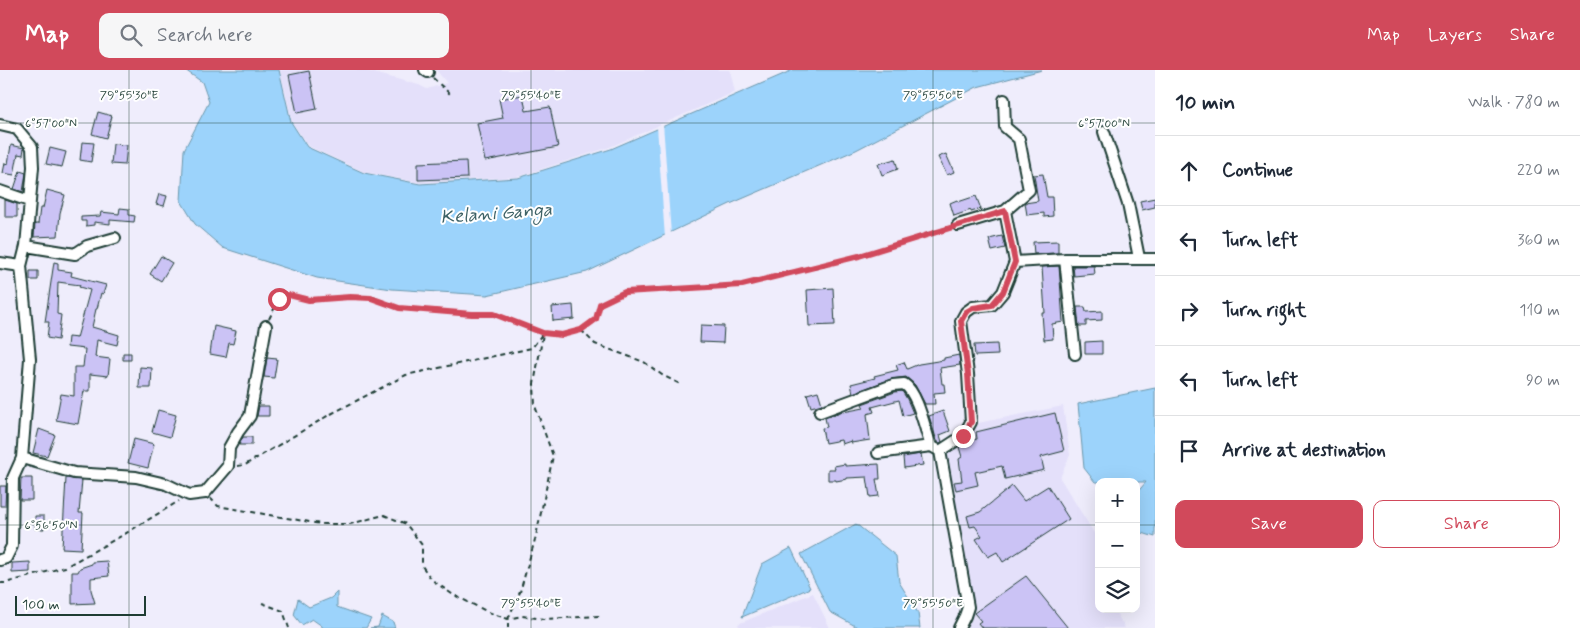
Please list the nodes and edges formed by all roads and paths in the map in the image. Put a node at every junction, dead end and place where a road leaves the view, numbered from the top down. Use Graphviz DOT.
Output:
graph roads {
  1 [pos="1004,100"];
  2 [pos="0,125"];
  3 [pos="1104,132"];
  4 [pos="0,190"];
  5 [pos="29,201"];
  6 [pos="1005,211"];
  7 [pos="958,225"];
  8 [pos="115,238"];
  9 [pos="26,246"];
  10 [pos="1139,258"];
  11 [pos="1065,259"];
  12 [pos="1155,259"];
  13 [pos="1015,262"];
  14 [pos="0,263"];
  15 [pos="21,266"];
  16 [pos="266,326"];
  17 [pos="581,330"];
  18 [pos="543,333"];
  19 [pos="1075,354"];
  20 [pos="680,384"];
  21 [pos="820,412"];
  22 [pos="935,448"];
  23 [pos="878,453"];
  24 [pos="22,458"];
  25 [pos="228,466"];
  26 [pos="205,493"];
  27 [pos="190,495"];
  28 [pos="0,560"];
  29 [pos="0,583"];
  30 [pos="262,603"];
  31 [pos="601,616"];
  32 [pos="508,619"];
  33 [pos="289,628"];
  34 [pos="508,628"];
  35 [pos="959,628"];
  1 -- 6 [label="street"];
  2 -- 5 [label="street"];
  3 -- 10 [label="street"];
  4 -- 5 [label="street"];
  5 -- 9 [label="street"];
  6 -- 7 [label="street"];
  6 -- 13 [label="street"];
  7 -- 17 [label="path"];
  8 -- 9 [label="street"];
  9 -- 15 [label="street"];
  10 -- 11 [label="street"];
  10 -- 12 [label="street"];
  11 -- 13 [label="street"];
  11 -- 19 [label="street"];
  13 -- 22 [label="street"];
  14 -- 15 [label="street"];
  15 -- 24 [label="street"];
  16 -- 18 [label="path"];
  16 -- 25 [label="street"];
  17 -- 18 [label="path"];
  17 -- 20 [label="path"];
  18 -- 25 [label="path"];
  18 -- 32 [label="path"];
  21 -- 22 [label="street"];
  22 -- 23 [label="street"];
  22 -- 35 [label="street"];
  24 -- 27 [label="street"];
  24 -- 28 [label="street"];
  25 -- 26 [label="street"];
  26 -- 27 [label="street"];
  26 -- 32 [label="path"];
  27 -- 29 [label="path"];
  30 -- 33 [label="path"];
  31 -- 32 [label="path"];
  32 -- 34 [label="path"];
}
